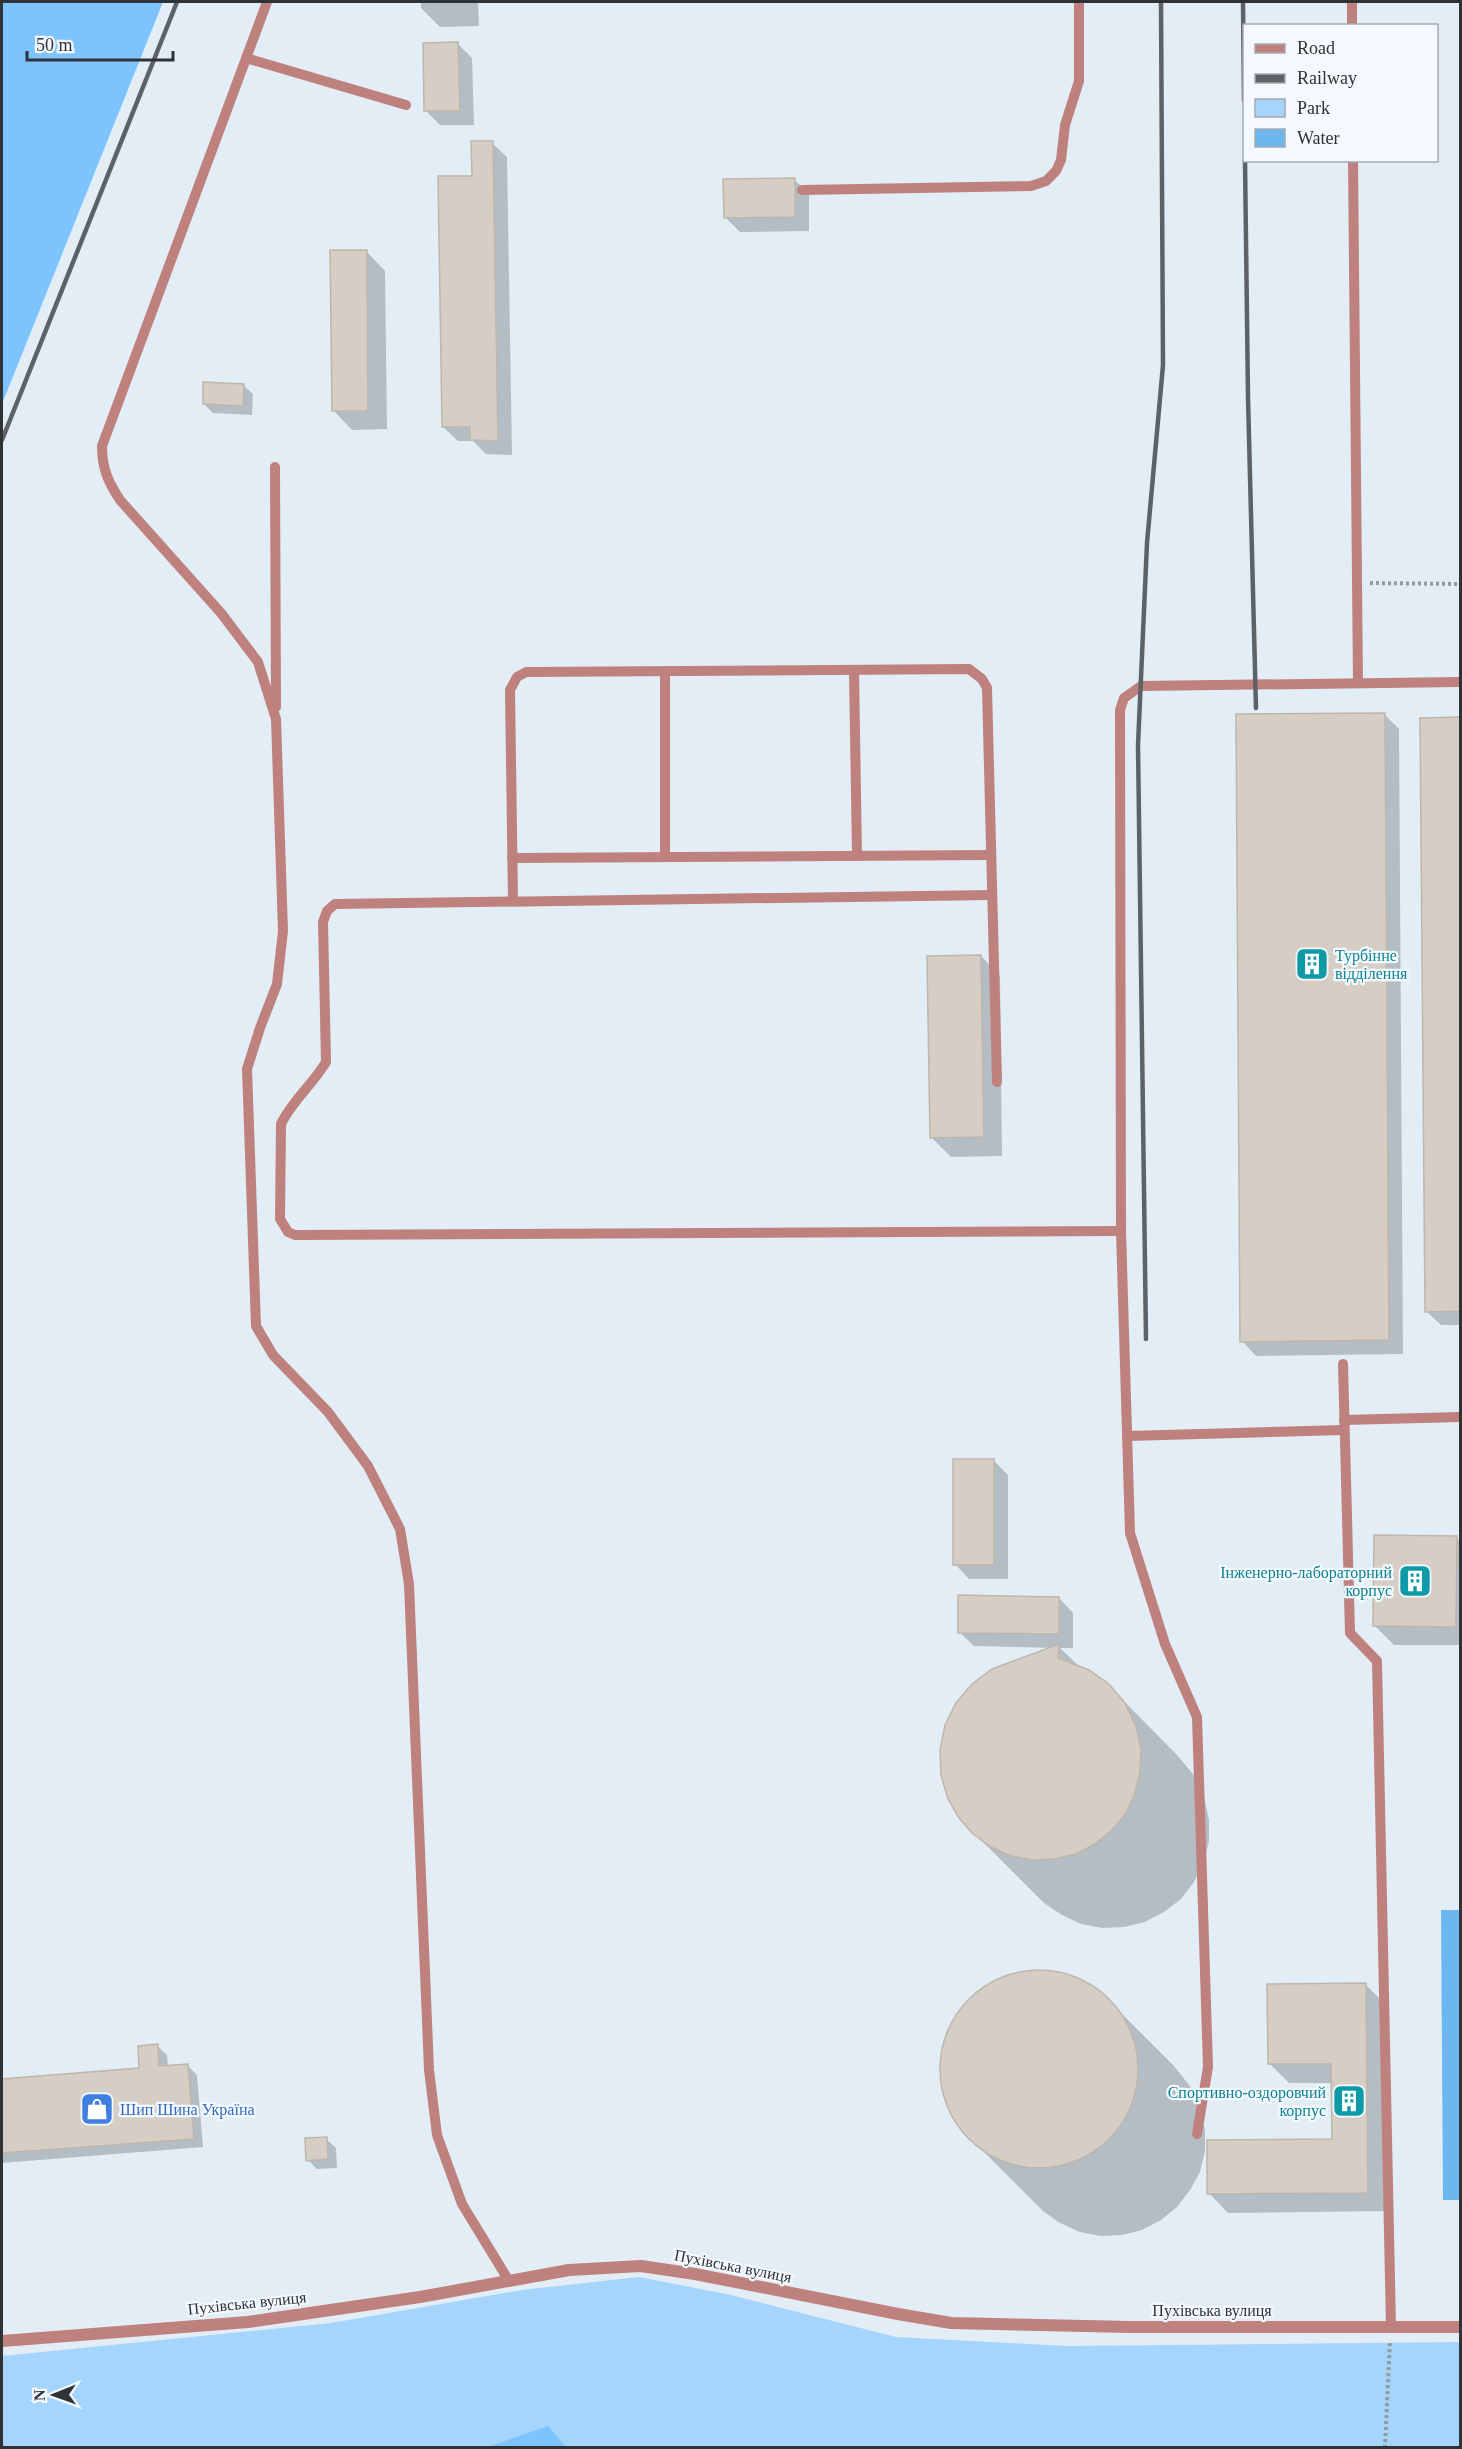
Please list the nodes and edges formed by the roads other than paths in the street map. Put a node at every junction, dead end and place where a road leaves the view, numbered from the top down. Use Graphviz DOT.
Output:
graph roads {
  1 [pos="267,2"];
  2 [pos="1079,2"];
  3 [pos="1352,2"];
  4 [pos="1352,24"];
  5 [pos="246,58"];
  6 [pos="406,105"];
  7 [pos="1353,162"];
  8 [pos="802,190"];
  9 [pos="274,467"];
  10 [pos="854,670"];
  11 [pos="665,671"];
  12 [pos="1461,682"];
  13 [pos="1358,683"];
  14 [pos="276,719"];
  15 [pos="991,855"];
  16 [pos="857,856"];
  17 [pos="665,857"];
  18 [pos="512,858"];
  19 [pos="992,895"];
  20 [pos="513,901"];
  21 [pos="997,1082"];
  22 [pos="1121,1231"];
  23 [pos="1343,1364"];
  24 [pos="1461,1418"];
  25 [pos="1344,1425"];
  26 [pos="1126,1436"];
  27 [pos="1197,2134"];
  28 [pos="509,2281"];
  29 [pos="1461,2327"];
  30 [pos="1391,2328"];
  31 [pos="2,2342"];
  1 -- 5 [label="lane"];
  2 -- 8 [label="lane"];
  3 -- 4 [label="lane"];
  5 -- 6 [label="lane"];
  5 -- 14 [label="lane"];
  7 -- 13 [label="lane"];
  9 -- 14 [label="lane"];
  10 -- 11 [label="lane"];
  10 -- 15 [label="lane"];
  10 -- 16 [label="lane"];
  11 -- 17 [label="lane"];
  11 -- 18 [label="lane"];
  12 -- 13 [label="lane"];
  13 -- 22 [label="lane"];
  14 -- 28 [label="lane"];
  15 -- 16 [label="lane"];
  15 -- 19 [label="lane"];
  16 -- 17 [label="lane"];
  17 -- 18 [label="lane"];
  18 -- 20 [label="lane"];
  19 -- 20 [label="lane"];
  19 -- 21 [label="lane"];
  20 -- 22 [label="lane"];
  22 -- 26 [label="lane"];
  23 -- 25 [label="lane"];
  24 -- 25 [label="lane"];
  25 -- 26 [label="lane"];
  25 -- 30 [label="lane"];
  26 -- 27 [label="lane"];
  28 -- 30 [label="street, Пухівська вулиця"];
  28 -- 31 [label="street, Пухівська вулиця"];
  29 -- 30 [label="street, Пухівська вулиця"];
}
